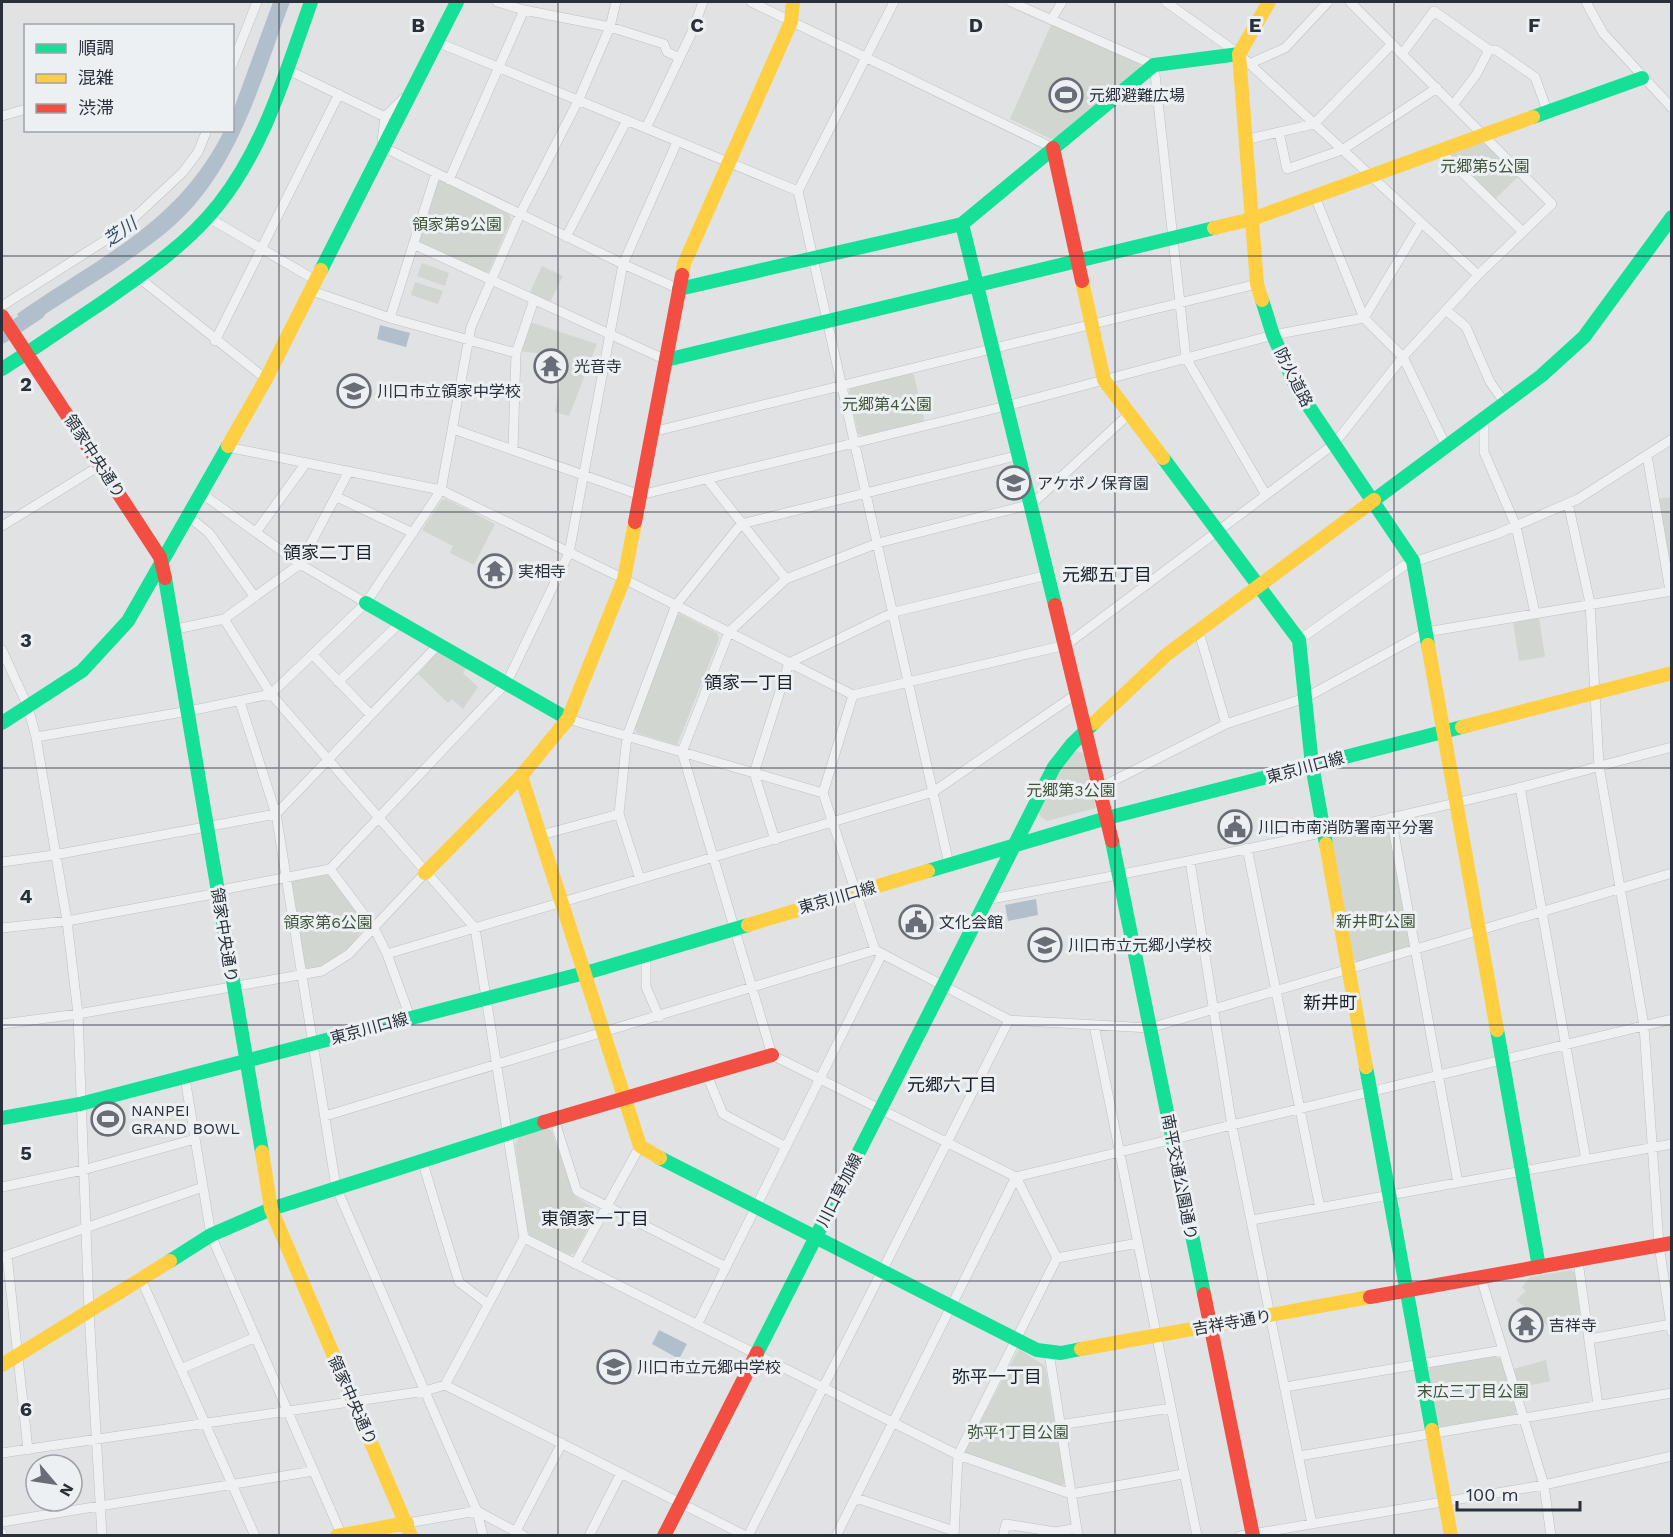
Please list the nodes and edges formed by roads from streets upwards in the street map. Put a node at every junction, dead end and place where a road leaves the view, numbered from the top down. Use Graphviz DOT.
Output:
graph roads {
  1 [pos="257,2"];
  2 [pos="311,2"];
  3 [pos="457,2"];
  4 [pos="497,2"];
  5 [pos="616,2"];
  6 [pos="703,2"];
  7 [pos="751,2"];
  8 [pos="793,2"];
  9 [pos="894,2"];
  10 [pos="1011,2"];
  11 [pos="1062,2"];
  12 [pos="1166,2"];
  13 [pos="1269,2"];
  14 [pos="1328,2"];
  15 [pos="1350,2"];
  16 [pos="1586,2"];
  17 [pos="524,10"];
  18 [pos="1051,20"];
  19 [pos="791,22"];
  20 [pos="610,27"];
  21 [pos="437,42"];
  22 [pos="1392,44"];
  23 [pos="1489,50"];
  24 [pos="235,53"];
  25 [pos="1402,54"];
  26 [pos="678,57"];
  27 [pos="866,58"];
  28 [pos="1244,59"];
  29 [pos="1154,65"];
  30 [pos="499,66"];
  31 [pos="286,69"];
  32 [pos="1642,78"];
  33 [pos="1437,88"];
  34 [pos="339,94"];
  35 [pos="412,94"];
  36 [pos="579,99"];
  37 [pos="1453,105"];
  38 [pos="1671,108"];
  39 [pos="24,110"];
  40 [pos="1548,113"];
  41 [pos="2,116"];
  42 [pos="385,117"];
  43 [pos="627,120"];
  44 [pos="1314,124"];
  45 [pos="646,128"];
  46 [pos="206,132"];
  47 [pos="1279,132"];
  48 [pos="1487,135"];
  49 [pos="1245,140"];
  50 [pos="677,142"];
  51 [pos="385,148"];
  52 [pos="1053,148"];
  53 [pos="1342,150"];
  54 [pos="1441,152"];
  55 [pos="729,162"];
  56 [pos="436,173"];
  57 [pos="1371,177"];
  58 [pos="449,180"];
  59 [pos="798,191"];
  60 [pos="1316,197"];
  61 [pos="520,214"];
  62 [pos="1671,217"];
  63 [pos="208,218"];
  64 [pos="1252,219"];
  65 [pos="1421,223"];
  66 [pos="962,224"];
  67 [pos="1523,232"];
  68 [pos="566,237"];
  69 [pos="1173,238"];
  70 [pos="413,243"];
  71 [pos="260,248"];
  72 [pos="814,257"];
  73 [pos="1078,261"];
  74 [pos="623,264"];
  75 [pos="1478,275"];
  76 [pos="138,278"];
  77 [pos="490,280"];
  78 [pos="1257,284"];
  79 [pos="978,285"];
  80 [pos="315,286"];
  81 [pos="679,289"];
  82 [pos="534,300"];
  83 [pos="1180,302"];
  84 [pos="2,306"];
  85 [pos="1447,310"];
  86 [pos="2,316"];
  87 [pos="390,318"];
  88 [pos="1364,318"];
  89 [pos="828,321"];
  90 [pos="1092,325"];
  91 [pos="610,334"];
  92 [pos="1273,335"];
  93 [pos="467,338"];
  94 [pos="215,341"];
  95 [pos="992,348"];
  96 [pos="25,350"];
  97 [pos="516,353"];
  98 [pos="1403,357"];
  99 [pos="1186,358"];
  100 [pos="666,360"];
  101 [pos="2,369"];
  102 [pos="266,379"];
  103 [pos="1104,380"];
  104 [pos="843,385"];
  105 [pos="1504,403"];
  106 [pos="1006,406"];
  107 [pos="1128,415"];
  108 [pos="1484,418"];
  109 [pos="453,429"];
  110 [pos="652,432"];
  111 [pos="1671,438"];
  112 [pos="856,443"];
  113 [pos="1334,444"];
  114 [pos="1446,446"];
  115 [pos="227,447"];
  116 [pos="513,449"];
  117 [pos="1019,455"];
  118 [pos="1647,455"];
  119 [pos="306,463"];
  120 [pos="101,465"];
  121 [pos="349,471"];
  122 [pos="583,474"];
  123 [pos="707,479"];
  124 [pos="441,490"];
  125 [pos="201,493"];
  126 [pos="867,494"];
  127 [pos="640,495"];
  128 [pos="1266,495"];
  129 [pos="337,497"];
  130 [pos="1372,500"];
  131 [pos="1568,503"];
  132 [pos="1032,504"];
  133 [pos="188,516"];
  134 [pos="741,524"];
  135 [pos="2,526"];
  136 [pos="1516,526"];
  137 [pos="256,532"];
  138 [pos="413,533"];
  139 [pos="1217,533"];
  140 [pos="878,543"];
  141 [pos="569,553"];
  142 [pos="1413,561"];
  143 [pos="162,564"];
  144 [pos="300,564"];
  145 [pos="1048,575"];
  146 [pos="624,579"];
  147 [pos="786,579"];
  148 [pos="1257,585"];
  149 [pos="1671,591"];
  150 [pos="255,597"];
  151 [pos="366,603"];
  152 [pos="1590,603"];
  153 [pos="676,605"];
  154 [pos="894,612"];
  155 [pos="1535,613"];
  156 [pos="224,619"];
  157 [pos="400,623"];
  158 [pos="176,629"];
  159 [pos="1198,629"];
  160 [pos="729,632"];
  161 [pos="1426,632"];
  162 [pos="1299,640"];
  163 [pos="438,645"];
  164 [pos="1066,645"];
  165 [pos="2,650"];
  166 [pos="313,655"];
  167 [pos="789,663"];
  168 [pos="1671,673"];
  169 [pos="338,681"];
  170 [pos="507,682"];
  171 [pos="908,682"];
  172 [pos="1595,692"];
  173 [pos="1078,693"];
  174 [pos="271,694"];
  175 [pos="853,695"];
  176 [pos="1305,698"];
  177 [pos="240,702"];
  178 [pos="28,707"];
  179 [pos="189,711"];
  180 [pos="371,715"];
  181 [pos="568,719"];
  182 [pos="2,723"];
  183 [pos="1226,724"];
  184 [pos="1086,731"];
  185 [pos="1443,731"];
  186 [pos="627,736"];
  187 [pos="36,737"];
  188 [pos="1671,747"];
  189 [pos="682,752"];
  190 [pos="328,760"];
  191 [pos="1312,765"];
  192 [pos="1599,766"];
  193 [pos="754,773"];
  194 [pos="521,776"];
  195 [pos="1520,787"];
  196 [pos="1099,788"];
  197 [pos="933,792"];
  198 [pos="823,793"];
  199 [pos="1456,802"];
  200 [pos="276,813"];
  201 [pos="619,814"];
  202 [pos="380,817"];
  203 [pos="1391,817"];
  204 [pos="1107,818"];
  205 [pos="832,823"];
  206 [pos="207,827"];
  207 [pos="1326,831"];
  208 [pos="541,836"];
  209 [pos="774,840"];
  210 [pos="1014,845"];
  211 [pos="1246,848"];
  212 [pos="54,855"];
  213 [pos="715,857"];
  214 [pos="1190,861"];
  215 [pos="2,862"];
  216 [pos="949,864"];
  217 [pos="330,869"];
  218 [pos="425,873"];
  219 [pos="1671,873"];
  220 [pos="1119,875"];
  221 [pos="286,878"];
  222 [pos="640,879"];
  223 [pos="1620,889"];
  224 [pos="218,892"];
  225 [pos="854,892"];
  226 [pos="986,900"];
  227 [pos="563,903"];
  228 [pos="1544,913"];
  229 [pos="67,921"];
  230 [pos="735,927"];
  231 [pos="2,928"];
  232 [pos="374,928"];
  233 [pos="475,928"];
  234 [pos="1478,930"];
  235 [pos="1416,949"];
  236 [pos="878,952"];
  237 [pos="387,954"];
  238 [pos="646,954"];
  239 [pos="1348,968"];
  240 [pos="584,973"];
  241 [pos="302,976"];
  242 [pos="942,986"];
  243 [pos="233,987"];
  244 [pos="753,988"];
  245 [pos="1275,992"];
  246 [pos="486,998"];
  247 [pos="1214,1009"];
  248 [pos="78,1014"];
  249 [pos="410,1017"];
  250 [pos="659,1017"];
  251 [pos="1671,1019"];
  252 [pos="1009,1020"];
  253 [pos="2,1024"];
  254 [pos="1094,1025"];
  255 [pos="1644,1026"];
  256 [pos="1150,1028"];
  257 [pos="603,1034"];
  258 [pos="312,1043"];
  259 [pos="1566,1045"];
  260 [pos="772,1055"];
  261 [pos="246,1060"];
  262 [pos="1501,1060"];
  263 [pos="496,1064"];
  264 [pos="705,1073"];
  265 [pos="1440,1076"];
  266 [pos="185,1078"];
  267 [pos="820,1078"];
  268 [pos="1371,1090"];
  269 [pos="623,1097"];
  270 [pos="81,1104"];
  271 [pos="1300,1107"];
  272 [pos="880,1109"];
  273 [pos="325,1116"];
  274 [pos="2,1118"];
  275 [pos="554,1119"];
  276 [pos="1232,1126"];
  277 [pos="508,1134"];
  278 [pos="195,1139"];
  279 [pos="1173,1139"];
  280 [pos="945,1142"];
  281 [pos="1671,1144"];
  282 [pos="640,1146"];
  283 [pos="786,1147"];
  284 [pos="1652,1148"];
  285 [pos="1120,1152"];
  286 [pos="422,1160"];
  287 [pos="1586,1160"];
  288 [pos="83,1170"];
  289 [pos="1522,1171"];
  290 [pos="1016,1177"];
  291 [pos="1458,1183"];
  292 [pos="2,1187"];
  293 [pos="203,1187"];
  294 [pos="336,1187"];
  295 [pos="1391,1195"];
  296 [pos="606,1206"];
  297 [pos="756,1207"];
  298 [pos="1320,1208"];
  299 [pos="271,1209"];
  300 [pos="1252,1220"];
  301 [pos="86,1230"];
  302 [pos="211,1236"];
  303 [pos="815,1237"];
  304 [pos="524,1238"];
  305 [pos="1138,1243"];
  306 [pos="1665,1244"];
  307 [pos="4,1256"];
  308 [pos="1057,1258"];
  309 [pos="1578,1261"];
  310 [pos="575,1264"];
  311 [pos="726,1267"];
  312 [pos="1539,1267"];
  313 [pos="881,1270"];
  314 [pos="1481,1278"];
  315 [pos="141,1279"];
  316 [pos="1409,1291"];
  317 [pos="488,1304"];
  318 [pos="951,1306"];
  319 [pos="89,1311"];
  320 [pos="1272,1314"];
  321 [pos="697,1325"];
  322 [pos="1211,1326"];
  323 [pos="1671,1328"];
  324 [pos="1156,1336"];
  325 [pos="256,1337"];
  326 [pos="1590,1338"];
  327 [pos="1016,1340"];
  328 [pos="1503,1350"];
  329 [pos="1048,1353"];
  330 [pos="18,1355"];
  331 [pos="755,1355"];
  332 [pos="1420,1363"];
  333 [pos="2,1365"];
  334 [pos="183,1368"];
  335 [pos="445,1385"];
  336 [pos="1285,1387"];
  337 [pos="821,1389"];
  338 [pos="425,1391"];
  339 [pos="1671,1393"];
  340 [pos="353,1400"];
  341 [pos="1598,1405"];
  342 [pos="1171,1407"];
  343 [pos="289,1410"];
  344 [pos="1524,1417"];
  345 [pos="206,1422"];
  346 [pos="892,1423"];
  347 [pos="1059,1425"];
  348 [pos="1432,1432"];
  349 [pos="95,1440"];
  350 [pos="562,1443"];
  351 [pos="28,1450"];
  352 [pos="2,1453"];
  353 [pos="958,1455"];
  354 [pos="1299,1456"];
  355 [pos="1671,1456"];
  356 [pos="314,1471"];
  357 [pos="621,1473"];
  358 [pos="1183,1474"];
  359 [pos="232,1485"];
  360 [pos="1544,1485"];
  361 [pos="1071,1494"];
  362 [pos="856,1498"];
  363 [pos="681,1502"];
  364 [pos="1445,1502"];
  365 [pos="101,1506"];
  366 [pos="477,1511"];
  367 [pos="2,1522"];
  368 [pos="1312,1524"];
  369 [pos="409,1529"];
  370 [pos="1078,1532"];
  371 [pos="954,1533"];
  372 [pos="520,1534"];
  373 [pos="340,1535"];
  374 [pos="1248,1535"];
  375 [pos="102,1536"];
  376 [pos="255,1536"];
  377 [pos="483,1536"];
  378 [pos="590,1536"];
  379 [pos="664,1536"];
  380 [pos="746,1536"];
  381 [pos="836,1536"];
  382 [pos="1003,1536"];
  383 [pos="1197,1536"];
  384 [pos="1451,1536"];
  385 [pos="1551,1536"];
  1 -- 24 [label="street"];
  2 -- 31 [label="street"];
  3 -- 21 [label="street"];
  4 -- 17 [label="street"];
  5 -- 20 [label="street"];
  6 -- 26 [label="street"];
  7 -- 19 [label="street"];
  8 -- 19 [label="street"];
  9 -- 27 [label="street"];
  10 -- 18 [label="street"];
  11 -- 18 [label="street"];
  12 -- 28 [label="street"];
  13 -- 28 [label="street"];
  14 -- 28 [label="street"];
  15 -- 22 [label="street"];
  16 -- 32 [label="street"];
  17 -- 20 [label="street"];
  17 -- 30 [label="street"];
  18 -- 29 [label="street"];
  19 -- 27 [label="street"];
  19 -- 55 [label="street"];
  20 -- 26 [label="street"];
  20 -- 36 [label="street"];
  21 -- 30 [label="street"];
  21 -- 35 [label="street"];
  22 -- 25 [label="street"];
  22 -- 44 [label="street"];
  23 -- 25 [label="street"];
  23 -- 37 [label="street"];
  23 -- 40 [label="street"];
  25 -- 33 [label="street"];
  26 -- 45 [label="street"];
  27 -- 52 [label="street"];
  27 -- 59 [label="street"];
  28 -- 29 [label="street"];
  28 -- 44 [label="street"];
  28 -- 49 [label="street, 防火道路"];
  29 -- 52 [label="street"];
  29 -- 69 [label="street"];
  30 -- 36 [label="street"];
  30 -- 58 [label="street"];
  31 -- 34 [label="street"];
  31 -- 63 [label="street"];
  32 -- 38 [label="street"];
  32 -- 40 [label="street"];
  33 -- 37 [label="street"];
  33 -- 53 [label="street"];
  34 -- 42 [label="street"];
  34 -- 71 [label="street"];
  35 -- 42 [label="street"];
  35 -- 51 [label="street"];
  36 -- 43 [label="street"];
  36 -- 61 [label="street"];
  37 -- 48 [label="street"];
  39 -- 41 [label="street"];
  40 -- 48 [label="street"];
  42 -- 51 [label="street"];
  43 -- 45 [label="street"];
  43 -- 68 [label="street"];
  44 -- 47 [label="street"];
  44 -- 53 [label="street"];
  45 -- 50 [label="street"];
  46 -- 84 [label="street"];
  47 -- 49 [label="street"];
  47 -- 53 [label="street"];
  48 -- 54 [label="street"];
  48 -- 67 [label="street"];
  49 -- 64 [label="street, 防火道路"];
  50 -- 55 [label="street"];
  50 -- 74 [label="street"];
  51 -- 56 [label="street"];
  51 -- 80 [label="street"];
  52 -- 66 [label="street"];
  52 -- 73 [label="street"];
  53 -- 57 [label="street"];
  54 -- 57 [label="street"];
  54 -- 67 [label="street"];
  55 -- 59 [label="street"];
  55 -- 81 [label="street"];
  56 -- 58 [label="street"];
  56 -- 70 [label="street"];
  57 -- 60 [label="street"];
  57 -- 65 [label="street"];
  58 -- 61 [label="street"];
  59 -- 72 [label="street"];
  60 -- 64 [label="street"];
  60 -- 88 [label="street"];
  61 -- 68 [label="street"];
  61 -- 77 [label="street"];
  62 -- 105 [label="street, 川口草加線"];
  63 -- 71 [label="street"];
  63 -- 76 [label="street"];
  64 -- 69 [label="street"];
  64 -- 78 [label="street, 防火道路"];
  65 -- 75 [label="street"];
  65 -- 88 [label="street"];
  66 -- 72 [label="street"];
  66 -- 79 [label="street, 南平交通公園通り"];
  67 -- 75 [label="street"];
  68 -- 74 [label="street"];
  69 -- 73 [label="street"];
  69 -- 83 [label="street"];
  70 -- 77 [label="street"];
  70 -- 87 [label="street"];
  71 -- 80 [label="street"];
  71 -- 94 [label="street"];
  72 -- 81 [label="street"];
  72 -- 89 [label="street"];
  73 -- 79 [label="street"];
  73 -- 90 [label="street"];
  74 -- 81 [label="street"];
  74 -- 91 [label="street"];
  75 -- 85 [label="street"];
  76 -- 94 [label="street"];
  76 -- 96 [label="street"];
  77 -- 82 [label="street"];
  77 -- 93 [label="street"];
  78 -- 83 [label="street"];
  78 -- 92 [label="street, 防火道路"];
  79 -- 89 [label="street"];
  79 -- 95 [label="street, 南平交通公園通り"];
  80 -- 87 [label="street"];
  80 -- 102 [label="street"];
  81 -- 100 [label="street"];
  82 -- 91 [label="street"];
  82 -- 97 [label="street"];
  83 -- 90 [label="street"];
  83 -- 99 [label="street"];
  85 -- 98 [label="street"];
  85 -- 105 [label="street"];
  86 -- 96 [label="street, 領家中央通り"];
  87 -- 93 [label="street"];
  88 -- 92 [label="street"];
  88 -- 98 [label="street"];
  89 -- 100 [label="street"];
  89 -- 104 [label="street"];
  90 -- 95 [label="street"];
  90 -- 103 [label="street"];
  91 -- 100 [label="street"];
  91 -- 122 [label="street"];
  92 -- 99 [label="street"];
  92 -- 113 [label="street, 防火道路"];
  93 -- 97 [label="street"];
  93 -- 109 [label="street"];
  94 -- 102 [label="street"];
  95 -- 104 [label="street"];
  95 -- 106 [label="street, 南平交通公園通り"];
  96 -- 101 [label="street"];
  96 -- 120 [label="street, 領家中央通り"];
  97 -- 116 [label="street"];
  98 -- 113 [label="street"];
  98 -- 114 [label="street"];
  99 -- 103 [label="street"];
  99 -- 128 [label="street"];
  100 -- 110 [label="street"];
  102 -- 115 [label="street"];
  103 -- 106 [label="street"];
  103 -- 107 [label="street"];
  104 -- 110 [label="street"];
  104 -- 112 [label="street"];
  105 -- 108 [label="street, 川口草加線"];
  106 -- 112 [label="street"];
  106 -- 117 [label="street, 南平交通公園通り"];
  107 -- 132 [label="street"];
  107 -- 139 [label="street"];
  108 -- 114 [label="street, 川口草加線"];
  108 -- 136 [label="street"];
  109 -- 116 [label="street"];
  109 -- 124 [label="street"];
  110 -- 127 [label="street"];
  111 -- 118 [label="street"];
  112 -- 123 [label="street"];
  112 -- 126 [label="street"];
  113 -- 128 [label="street"];
  113 -- 130 [label="street, 防火道路"];
  114 -- 130 [label="street, 川口草加線"];
  115 -- 119 [label="street"];
  115 -- 125 [label="street"];
  116 -- 122 [label="street"];
  117 -- 126 [label="street"];
  117 -- 132 [label="street, 南平交通公園通り"];
  118 -- 131 [label="street"];
  118 -- 149 [label="street"];
  119 -- 121 [label="street"];
  119 -- 137 [label="street"];
  120 -- 135 [label="street"];
  120 -- 143 [label="street, 領家中央通り"];
  121 -- 124 [label="street"];
  121 -- 129 [label="street"];
  122 -- 127 [label="street"];
  122 -- 141 [label="street"];
  123 -- 127 [label="street"];
  123 -- 134 [label="street"];
  124 -- 138 [label="street"];
  124 -- 141 [label="street"];
  125 -- 133 [label="street"];
  125 -- 137 [label="street"];
  126 -- 134 [label="street"];
  126 -- 140 [label="street"];
  127 -- 146 [label="street"];
  128 -- 139 [label="street"];
  129 -- 138 [label="street"];
  129 -- 144 [label="street"];
  130 -- 142 [label="street, 防火道路"];
  130 -- 148 [label="street, 川口草加線"];
  131 -- 136 [label="street"];
  131 -- 152 [label="street"];
  132 -- 140 [label="street"];
  132 -- 145 [label="street, 南平交通公園通り"];
  133 -- 143 [label="street"];
  133 -- 150 [label="street"];
  134 -- 147 [label="street"];
  134 -- 153 [label="street"];
  136 -- 142 [label="street"];
  136 -- 155 [label="street"];
  137 -- 144 [label="street"];
  138 -- 151 [label="street"];
  139 -- 148 [label="street"];
  139 -- 164 [label="street"];
  140 -- 147 [label="street"];
  140 -- 154 [label="street"];
  141 -- 146 [label="street"];
  141 -- 170 [label="street"];
  142 -- 161 [label="street, 防火道路"];
  142 -- 162 [label="street"];
  143 -- 158 [label="street, 領家中央通り"];
  143 -- 178 [label="street"];
  144 -- 150 [label="street"];
  144 -- 151 [label="street"];
  145 -- 154 [label="street"];
  145 -- 164 [label="street, 南平交通公園通り"];
  146 -- 153 [label="street"];
  146 -- 181 [label="street"];
  147 -- 160 [label="street"];
  148 -- 159 [label="street, 川口草加線"];
  148 -- 162 [label="street"];
  149 -- 152 [label="street"];
  150 -- 156 [label="street"];
  151 -- 157 [label="street"];
  151 -- 166 [label="street"];
  152 -- 155 [label="street"];
  152 -- 172 [label="street"];
  153 -- 160 [label="street"];
  153 -- 186 [label="street"];
  154 -- 167 [label="street"];
  154 -- 171 [label="street"];
  155 -- 161 [label="street"];
  156 -- 158 [label="street"];
  156 -- 174 [label="street"];
  157 -- 163 [label="street"];
  157 -- 169 [label="street"];
  158 -- 179 [label="street, 領家中央通り"];
  159 -- 183 [label="street"];
  159 -- 184 [label="street, 川口草加線"];
  160 -- 167 [label="street"];
  160 -- 189 [label="street"];
  161 -- 176 [label="street"];
  161 -- 185 [label="street, 防火道路"];
  162 -- 176 [label="street"];
  163 -- 170 [label="street"];
  163 -- 180 [label="street"];
  164 -- 171 [label="street"];
  164 -- 173 [label="street, 南平交通公園通り"];
  165 -- 178 [label="street"];
  166 -- 169 [label="street"];
  166 -- 174 [label="street"];
  167 -- 175 [label="street"];
  167 -- 193 [label="street"];
  168 -- 172 [label="street, 東京川口線"];
  169 -- 180 [label="street"];
  170 -- 181 [label="street"];
  170 -- 202 [label="street"];
  171 -- 175 [label="street"];
  171 -- 197 [label="street"];
  172 -- 185 [label="street, 東京川口線"];
  172 -- 192 [label="street"];
  173 -- 184 [label="street, 南平交通公園通り"];
  173 -- 197 [label="street"];
  174 -- 177 [label="street"];
  174 -- 190 [label="street"];
  175 -- 198 [label="street"];
  176 -- 183 [label="street"];
  176 -- 191 [label="street"];
  177 -- 179 [label="street"];
  177 -- 200 [label="street"];
  178 -- 182 [label="street"];
  178 -- 187 [label="street"];
  179 -- 187 [label="street"];
  179 -- 206 [label="street, 領家中央通り"];
  180 -- 190 [label="street"];
  181 -- 186 [label="street"];
  181 -- 194 [label="street"];
  183 -- 196 [label="street"];
  184 -- 196 [label="street, 南平交通公園通り"];
  184 -- 210 [label="street, 川口草加線"];
  185 -- 191 [label="street, 東京川口線"];
  185 -- 199 [label="street, 防火道路"];
  186 -- 189 [label="street"];
  186 -- 201 [label="street"];
  187 -- 212 [label="street"];
  188 -- 192 [label="street"];
  189 -- 193 [label="street"];
  189 -- 213 [label="street"];
  190 -- 200 [label="street"];
  190 -- 202 [label="street"];
  191 -- 204 [label="street, 東京川口線"];
  191 -- 207 [label="street"];
  192 -- 195 [label="street"];
  192 -- 223 [label="street"];
  193 -- 198 [label="street"];
  193 -- 209 [label="street"];
  194 -- 208 [label="street"];
  194 -- 218 [label="street"];
  195 -- 199 [label="street"];
  195 -- 228 [label="street"];
  196 -- 204 [label="street, 南平交通公園通り"];
  197 -- 205 [label="street"];
  197 -- 216 [label="street"];
  198 -- 205 [label="street"];
  199 -- 203 [label="street"];
  199 -- 234 [label="street, 防火道路"];
  200 -- 206 [label="street"];
  200 -- 221 [label="street"];
  201 -- 208 [label="street"];
  201 -- 222 [label="street"];
  202 -- 217 [label="street"];
  202 -- 218 [label="street"];
  203 -- 207 [label="street"];
  203 -- 235 [label="street"];
  204 -- 210 [label="street, 東京川口線"];
  204 -- 220 [label="street, 南平交通公園通り"];
  205 -- 209 [label="street"];
  205 -- 225 [label="street"];
  206 -- 212 [label="street"];
  206 -- 224 [label="street, 領家中央通り"];
  207 -- 211 [label="street"];
  207 -- 239 [label="street"];
  208 -- 227 [label="street"];
  209 -- 213 [label="street"];
  210 -- 216 [label="street, 東京川口線"];
  210 -- 226 [label="street, 川口草加線"];
  211 -- 214 [label="street"];
  211 -- 245 [label="street"];
  212 -- 215 [label="street"];
  212 -- 229 [label="street"];
  213 -- 222 [label="street"];
  213 -- 230 [label="street"];
  214 -- 220 [label="street"];
  214 -- 247 [label="street"];
  216 -- 225 [label="street, 東京川口線"];
  217 -- 221 [label="street"];
  217 -- 232 [label="street"];
  218 -- 232 [label="street"];
  218 -- 233 [label="street"];
  219 -- 223 [label="street"];
  220 -- 226 [label="street"];
  220 -- 256 [label="street, 南平交通公園通り"];
  221 -- 224 [label="street"];
  221 -- 241 [label="street"];
  222 -- 227 [label="street"];
  223 -- 228 [label="street"];
  223 -- 255 [label="street"];
  224 -- 229 [label="street"];
  224 -- 243 [label="street, 領家中央通り"];
  225 -- 230 [label="street, 東京川口線"];
  225 -- 236 [label="street"];
  226 -- 242 [label="street, 川口草加線"];
  227 -- 233 [label="street"];
  227 -- 240 [label="street"];
  228 -- 234 [label="street"];
  228 -- 259 [label="street"];
  229 -- 231 [label="street"];
  229 -- 248 [label="street"];
  230 -- 238 [label="street, 東京川口線"];
  230 -- 244 [label="street"];
  232 -- 237 [label="street"];
  232 -- 241 [label="street"];
  233 -- 237 [label="street"];
  233 -- 246 [label="street"];
  234 -- 235 [label="street"];
  234 -- 262 [label="street, 防火道路"];
  235 -- 239 [label="street"];
  235 -- 265 [label="street"];
  236 -- 242 [label="street"];
  236 -- 244 [label="street"];
  236 -- 267 [label="street"];
  237 -- 249 [label="street"];
  238 -- 240 [label="street, 東京川口線"];
  238 -- 250 [label="street"];
  239 -- 245 [label="street"];
  239 -- 268 [label="street"];
  240 -- 246 [label="street, 東京川口線"];
  240 -- 257 [label="street"];
  241 -- 243 [label="street"];
  241 -- 258 [label="street"];
  242 -- 252 [label="street"];
  242 -- 272 [label="street, 川口草加線"];
  243 -- 248 [label="street"];
  243 -- 261 [label="street, 領家中央通り"];
  244 -- 250 [label="street"];
  244 -- 260 [label="street"];
  245 -- 247 [label="street"];
  245 -- 271 [label="street"];
  246 -- 249 [label="street, 東京川口線"];
  246 -- 263 [label="street"];
  247 -- 256 [label="street"];
  247 -- 276 [label="street"];
  248 -- 253 [label="street"];
  248 -- 270 [label="street"];
  249 -- 258 [label="street, 東京川口線"];
  250 -- 257 [label="street"];
  251 -- 255 [label="street"];
  252 -- 254 [label="street"];
  252 -- 280 [label="street"];
  254 -- 256 [label="street"];
  254 -- 285 [label="street"];
  255 -- 259 [label="street"];
  255 -- 284 [label="street"];
  256 -- 279 [label="street, 南平交通公園通り"];
  257 -- 263 [label="street"];
  257 -- 269 [label="street"];
  258 -- 261 [label="street, 東京川口線"];
  258 -- 273 [label="street"];
  259 -- 262 [label="street"];
  259 -- 287 [label="street"];
  260 -- 264 [label="street"];
  260 -- 267 [label="street"];
  261 -- 266 [label="street, 東京川口線"];
  261 -- 299 [label="street, 領家中央通り"];
  262 -- 265 [label="street"];
  262 -- 289 [label="street, 防火道路"];
  263 -- 273 [label="street"];
  263 -- 277 [label="street"];
  264 -- 269 [label="street"];
  264 -- 283 [label="street"];
  265 -- 268 [label="street"];
  265 -- 291 [label="street"];
  266 -- 270 [label="street, 東京川口線"];
  266 -- 278 [label="street"];
  267 -- 272 [label="street"];
  267 -- 283 [label="street"];
  268 -- 271 [label="street"];
  268 -- 295 [label="street"];
  269 -- 275 [label="street"];
  269 -- 282 [label="street"];
  270 -- 274 [label="street, 東京川口線"];
  270 -- 288 [label="street"];
  271 -- 276 [label="street"];
  271 -- 298 [label="street"];
  272 -- 280 [label="street"];
  272 -- 303 [label="street, 川口草加線"];
  273 -- 294 [label="street"];
  275 -- 277 [label="street"];
  275 -- 296 [label="street"];
  276 -- 279 [label="street"];
  276 -- 300 [label="street"];
  277 -- 286 [label="street"];
  277 -- 304 [label="street"];
  278 -- 288 [label="street"];
  278 -- 293 [label="street"];
  279 -- 285 [label="street"];
  279 -- 322 [label="street, 南平交通公園通り"];
  280 -- 290 [label="street"];
  280 -- 313 [label="street"];
  281 -- 284 [label="street"];
  282 -- 296 [label="street"];
  282 -- 297 [label="street"];
  283 -- 297 [label="street"];
  284 -- 287 [label="street"];
  284 -- 306 [label="street"];
  285 -- 290 [label="street"];
  285 -- 305 [label="street"];
  286 -- 294 [label="street"];
  286 -- 317 [label="street"];
  287 -- 289 [label="street"];
  288 -- 292 [label="street"];
  288 -- 301 [label="street"];
  289 -- 291 [label="street"];
  289 -- 312 [label="street, 防火道路"];
  290 -- 308 [label="street"];
  290 -- 318 [label="street"];
  291 -- 295 [label="street"];
  293 -- 301 [label="street"];
  293 -- 302 [label="street"];
  294 -- 299 [label="street"];
  294 -- 338 [label="street"];
  295 -- 298 [label="street"];
  295 -- 316 [label="street"];
  296 -- 310 [label="street"];
  296 -- 311 [label="street"];
  297 -- 303 [label="street"];
  297 -- 311 [label="street"];
  298 -- 300 [label="street"];
  299 -- 302 [label="street"];
  299 -- 340 [label="street, 領家中央通り"];
  300 -- 320 [label="street"];
  301 -- 307 [label="street"];
  301 -- 319 [label="street"];
  302 -- 315 [label="street"];
  302 -- 325 [label="street"];
  303 -- 313 [label="street"];
  303 -- 331 [label="street, 川口草加線"];
  304 -- 310 [label="street"];
  304 -- 317 [label="street"];
  305 -- 308 [label="street"];
  305 -- 324 [label="street"];
  306 -- 309 [label="street, 吉祥寺通り"];
  306 -- 323 [label="street"];
  307 -- 330 [label="street"];
  308 -- 327 [label="street"];
  309 -- 312 [label="street, 吉祥寺通り"];
  309 -- 326 [label="street"];
  310 -- 321 [label="street"];
  311 -- 321 [label="street"];
  312 -- 314 [label="street, 吉祥寺通り"];
  313 -- 318 [label="street"];
  313 -- 337 [label="street"];
  314 -- 316 [label="street, 吉祥寺通り"];
  314 -- 328 [label="street"];
  315 -- 319 [label="street"];
  315 -- 334 [label="street"];
  316 -- 320 [label="street, 吉祥寺通り"];
  316 -- 332 [label="street"];
  317 -- 335 [label="street"];
  318 -- 327 [label="street"];
  318 -- 346 [label="street"];
  319 -- 330 [label="street"];
  319 -- 349 [label="street"];
  320 -- 322 [label="street, 吉祥寺通り"];
  320 -- 336 [label="street"];
  321 -- 331 [label="street"];
  322 -- 324 [label="street, 吉祥寺通り"];
  322 -- 374 [label="street, 南平交通公園通り"];
  323 -- 326 [label="street"];
  324 -- 329 [label="street, 吉祥寺通り"];
  324 -- 342 [label="street"];
  325 -- 334 [label="street"];
  325 -- 343 [label="street"];
  326 -- 341 [label="street"];
  327 -- 329 [label="street"];
  327 -- 353 [label="street"];
  328 -- 332 [label="street"];
  328 -- 344 [label="street"];
  329 -- 347 [label="street"];
  330 -- 333 [label="street"];
  330 -- 351 [label="street"];
  331 -- 337 [label="street"];
  331 -- 363 [label="street, 川口草加線"];
  332 -- 336 [label="street"];
  332 -- 348 [label="street"];
  334 -- 345 [label="street"];
  335 -- 338 [label="street"];
  335 -- 350 [label="street"];
  336 -- 354 [label="street"];
  337 -- 346 [label="street"];
  337 -- 380 [label="street"];
  338 -- 340 [label="street"];
  338 -- 366 [label="street"];
  339 -- 341 [label="street"];
  340 -- 343 [label="street"];
  340 -- 369 [label="street, 領家中央通り"];
  341 -- 344 [label="street"];
  342 -- 347 [label="street"];
  342 -- 358 [label="street"];
  343 -- 345 [label="street"];
  343 -- 356 [label="street"];
  344 -- 348 [label="street"];
  344 -- 360 [label="street"];
  345 -- 349 [label="street"];
  345 -- 359 [label="street"];
  346 -- 353 [label="street"];
  346 -- 362 [label="street"];
  347 -- 361 [label="street"];
  348 -- 354 [label="street"];
  348 -- 364 [label="street"];
  349 -- 351 [label="street"];
  349 -- 365 [label="street"];
  350 -- 357 [label="street"];
  350 -- 372 [label="street"];
  351 -- 352 [label="street"];
  353 -- 361 [label="street"];
  353 -- 371 [label="street"];
  354 -- 368 [label="street"];
  355 -- 360 [label="street"];
  356 -- 359 [label="street"];
  356 -- 373 [label="street"];
  357 -- 363 [label="street"];
  357 -- 378 [label="street"];
  358 -- 361 [label="street"];
  358 -- 383 [label="street"];
  359 -- 365 [label="street"];
  359 -- 376 [label="street"];
  360 -- 364 [label="street"];
  360 -- 385 [label="street"];
  361 -- 370 [label="street"];
  362 -- 371 [label="street"];
  362 -- 381 [label="street"];
  363 -- 379 [label="street, 川口草加線"];
  363 -- 380 [label="street"];
  364 -- 368 [label="street"];
  364 -- 384 [label="street"];
  365 -- 367 [label="street"];
  365 -- 375 [label="street"];
  366 -- 369 [label="street"];
  366 -- 372 [label="street"];
  366 -- 377 [label="street"];
  368 -- 374 [label="street"];
  369 -- 373 [label="street"];
  370 -- 382 [label="street"];
}
